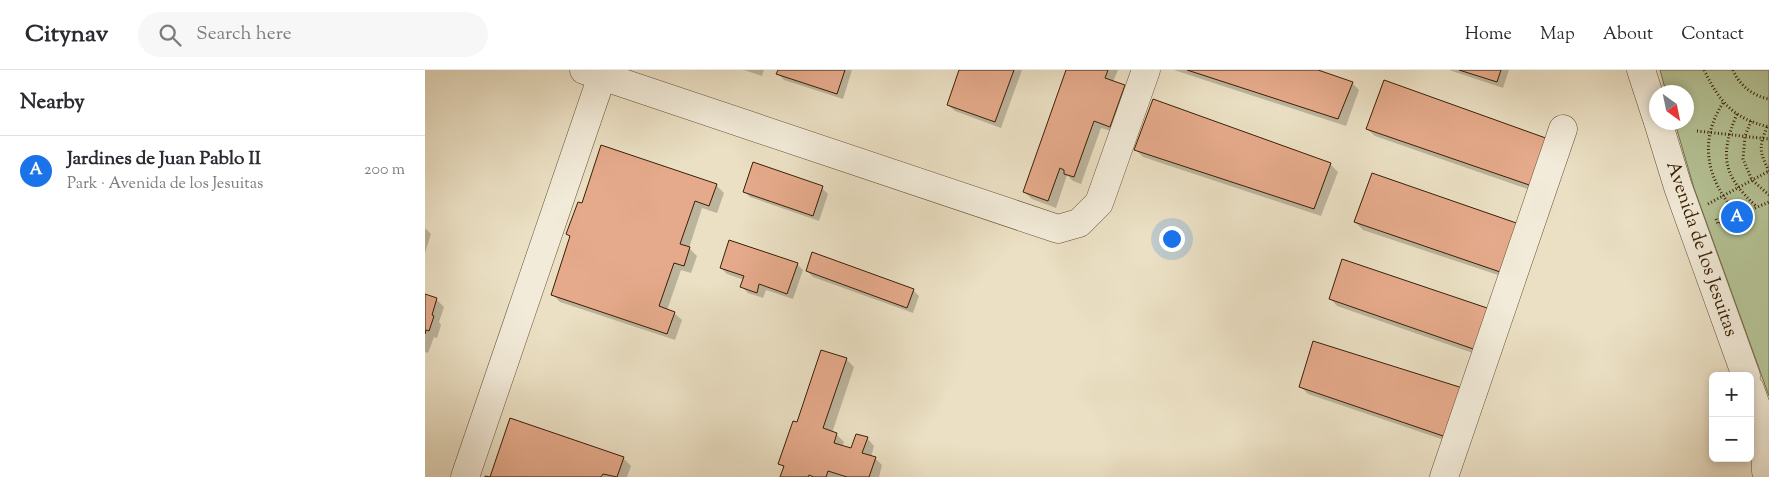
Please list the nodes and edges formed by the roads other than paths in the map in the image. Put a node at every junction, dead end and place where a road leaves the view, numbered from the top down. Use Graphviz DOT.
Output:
graph roads {
  1 [pos="1146,70"];
  2 [pos="1641,70"];
  3 [pos="597,72"];
  4 [pos="1649,94"];
  5 [pos="1563,129"];
  6 [pos="1660,130"];
  7 [pos="1744,372"];
  8 [pos="1754,399"];
  9 [pos="1767,431"];
  10 [pos="1767,471"];
  11 [pos="465,477"];
  12 [pos="1444,477"];
  1 -- 3 [label="street"];
  2 -- 4 [label="street"];
  3 -- 11 [label="street"];
  5 -- 12 [label="street"];
  6 -- 7 [label="street, Avenida de los Jesuitas"];
  8 -- 9 [label="street"];
  9 -- 10 [label="street"];
}
